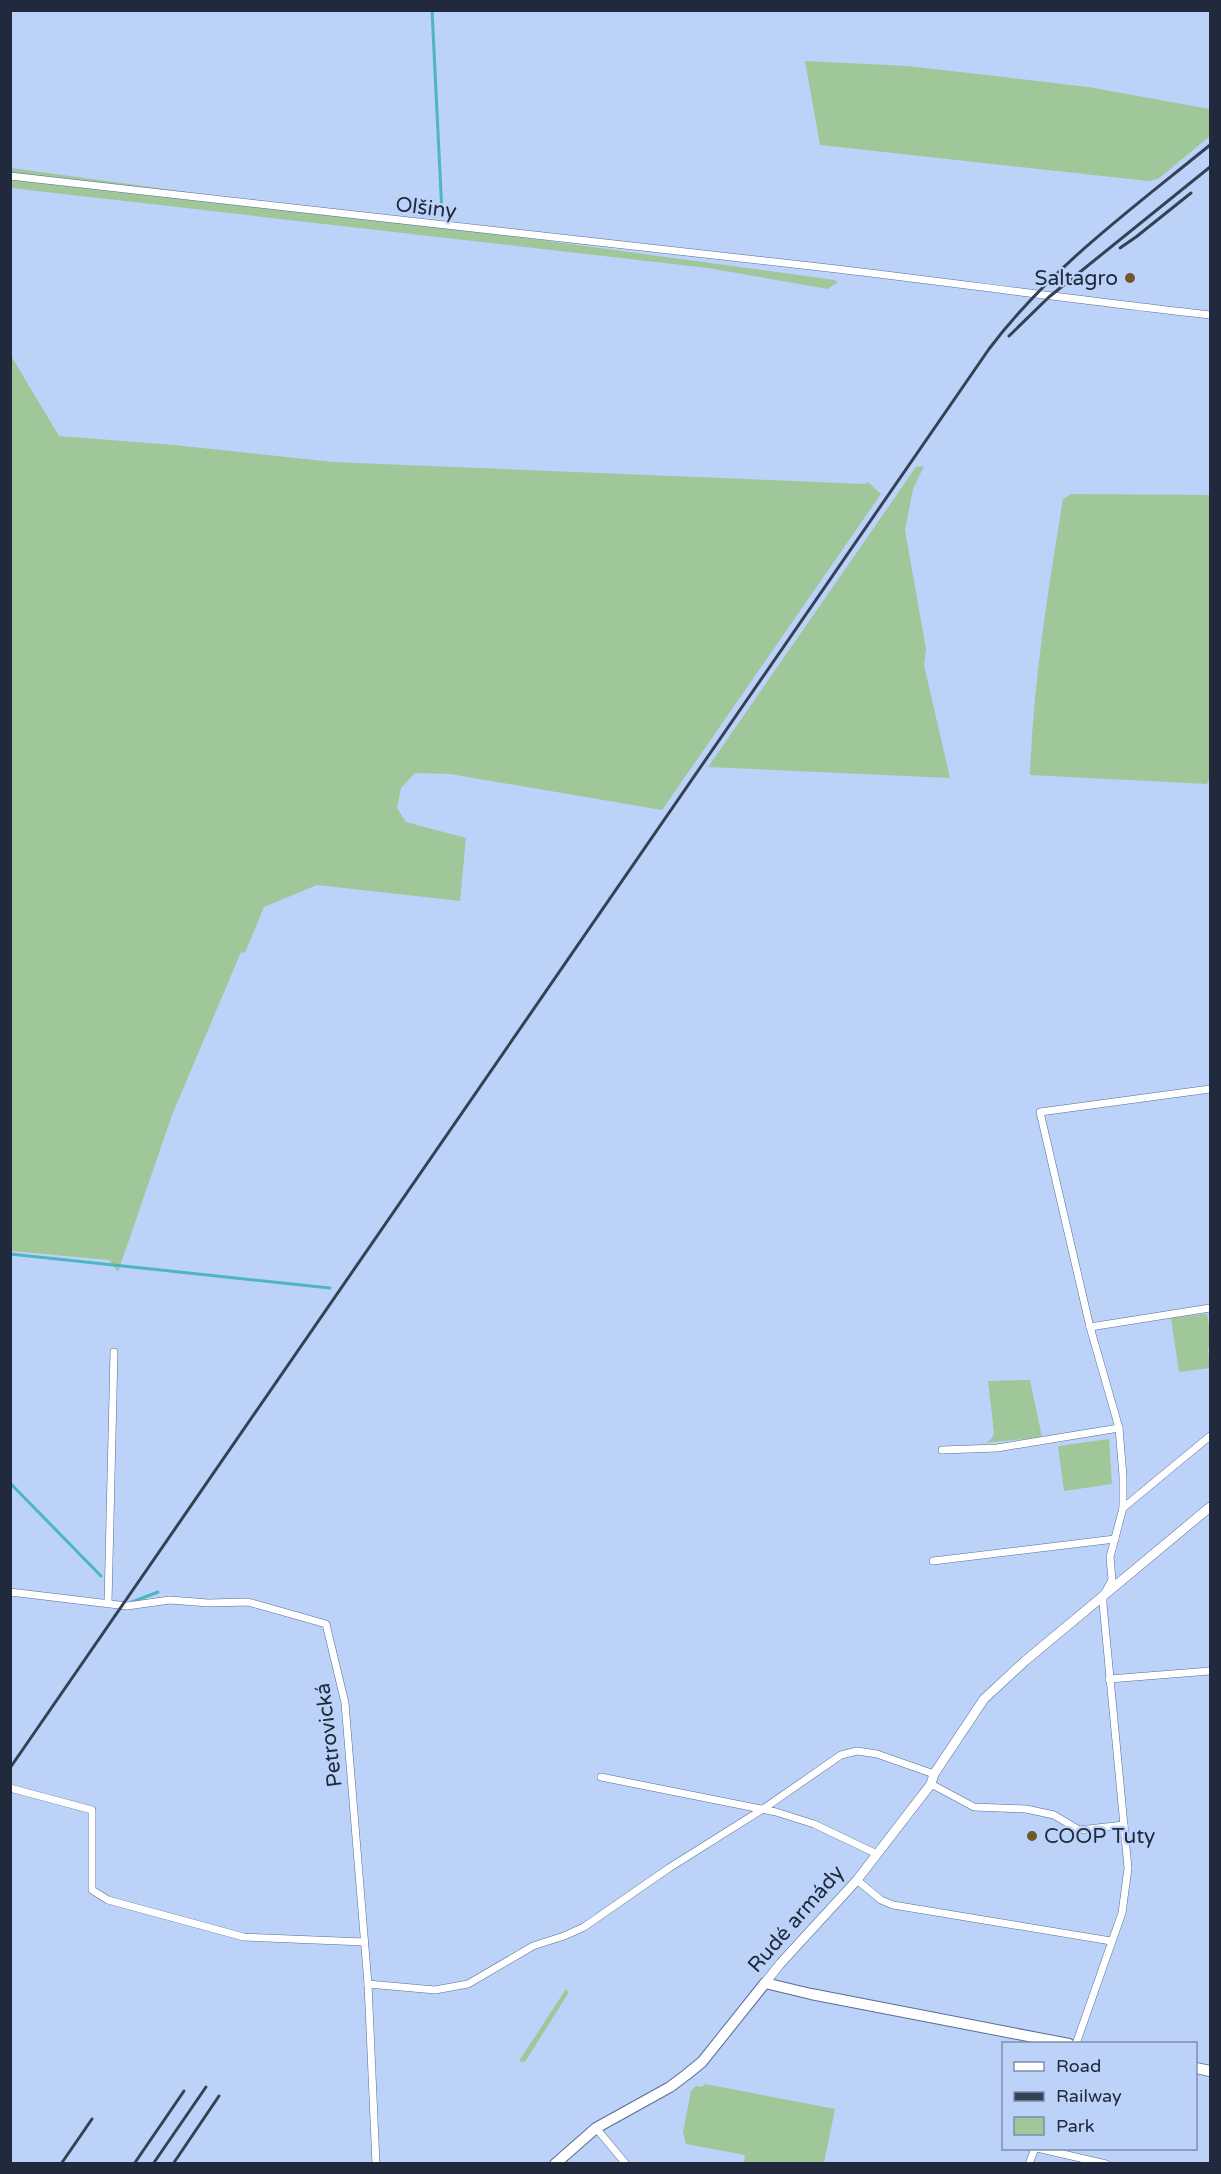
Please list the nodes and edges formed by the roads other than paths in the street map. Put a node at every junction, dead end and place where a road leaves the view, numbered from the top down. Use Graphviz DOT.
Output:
graph roads {
  1 [pos="10,176"];
  2 [pos="1210,315"];
  3 [pos="1210,1089"];
  4 [pos="1210,1308"];
  5 [pos="1090,1327"];
  6 [pos="114,1352"];
  7 [pos="1119,1428"];
  8 [pos="1210,1436"];
  9 [pos="942,1450"];
  10 [pos="1210,1507"];
  11 [pos="1123,1508"];
  12 [pos="1115,1539"];
  13 [pos="933,1561"];
  14 [pos="10,1592"];
  15 [pos="1103,1596"];
  16 [pos="108,1603"];
  17 [pos="1210,1671"];
  18 [pos="1109,1679"];
  19 [pos="601,1777"];
  20 [pos="933,1779"];
  21 [pos="10,1788"];
  22 [pos="763,1809"];
  23 [pos="1124,1825"];
  24 [pos="877,1854"];
  25 [pos="857,1880"];
  26 [pos="1111,1941"];
  27 [pos="364,1942"];
  28 [pos="765,1983"];
  29 [pos="368,1984"];
  30 [pos="1065,2042"];
  31 [pos="1076,2042"];
  32 [pos="596,2128"];
  33 [pos="1045,2150"];
  34 [pos="376,2163"];
  35 [pos="555,2163"];
  36 [pos="626,2163"];
  37 [pos="1106,2163"];
  1 -- 2 [label="street, Olšiny"];
  3 -- 5 [label="street"];
  4 -- 5 [label="street"];
  5 -- 7 [label="street"];
  6 -- 16 [label="street"];
  7 -- 9 [label="street"];
  7 -- 11 [label="street"];
  8 -- 11 [label="street"];
  10 -- 15 [label="street, Rudé armády"];
  11 -- 12 [label="street"];
  12 -- 13 [label="street"];
  12 -- 15 [label="street"];
  14 -- 16 [label="street, Petrovická"];
  15 -- 18 [label="street"];
  15 -- 20 [label="street, Rudé armády"];
  16 -- 27 [label="street, Petrovická"];
  17 -- 18 [label="street"];
  18 -- 23 [label="street"];
  19 -- 22 [label="street"];
  20 -- 22 [label="street"];
  20 -- 23 [label="street"];
  20 -- 24 [label="street, Rudé armády"];
  21 -- 27 [label="street"];
  22 -- 24 [label="street"];
  22 -- 29 [label="street"];
  23 -- 26 [label="street"];
  24 -- 25 [label="street, Rudé armády"];
  25 -- 26 [label="street"];
  25 -- 28 [label="street, Rudé armády"];
  26 -- 31 [label="street"];
  27 -- 29 [label="street, Petrovická"];
  28 -- 30 [label="main road"];
  28 -- 32 [label="main road, Rudé armády"];
  29 -- 34 [label="street, Petrovická"];
  32 -- 35 [label="main road, Rudé armády"];
  32 -- 36 [label="street"];
  33 -- 37 [label="street"];
}
